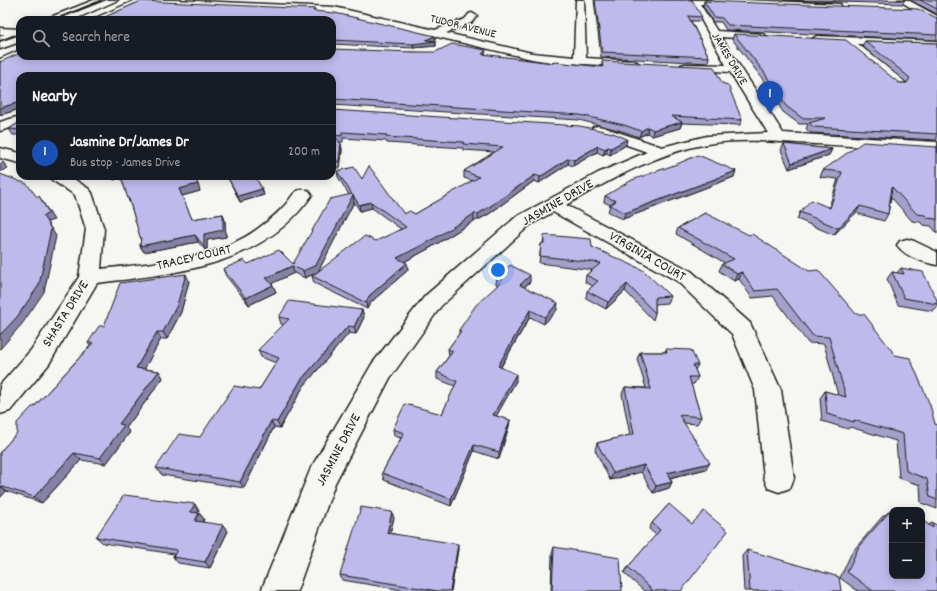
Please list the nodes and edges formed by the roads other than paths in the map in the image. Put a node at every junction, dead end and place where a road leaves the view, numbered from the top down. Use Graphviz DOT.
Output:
graph roads {
  1 [pos="98,0"];
  2 [pos="114,0"];
  3 [pos="140,0"];
  4 [pos="250,0"];
  5 [pos="580,0"];
  6 [pos="671,0"];
  7 [pos="694,0"];
  8 [pos="902,0"];
  9 [pos="239,5"];
  10 [pos="849,7"];
  11 [pos="895,8"];
  12 [pos="919,9"];
  13 [pos="56,16"];
  14 [pos="75,16"];
  15 [pos="103,16"];
  16 [pos="472,16"];
  17 [pos="937,20"];
  18 [pos="0,31"];
  19 [pos="16,33"];
  20 [pos="437,33"];
  21 [pos="16,34"];
  22 [pos="714,34"];
  23 [pos="16,35"];
  24 [pos="777,37"];
  25 [pos="0,38"];
  26 [pos="808,39"];
  27 [pos="461,40"];
  28 [pos="848,40"];
  29 [pos="937,44"];
  30 [pos="0,46"];
  31 [pos="448,46"];
  32 [pos="16,54"];
  33 [pos="0,61"];
  34 [pos="580,61"];
  35 [pos="641,64"];
  36 [pos="672,66"];
  37 [pos="734,69"];
  38 [pos="900,84"];
  39 [pos="16,121"];
  40 [pos="0,127"];
  41 [pos="586,127"];
  42 [pos="778,137"];
  43 [pos="937,147"];
  44 [pos="661,152"];
  45 [pos="0,153"];
  46 [pos="16,157"];
  47 [pos="64,180"];
  48 [pos="303,195"];
  49 [pos="553,205"];
  50 [pos="907,245"];
  51 [pos="937,259"];
  52 [pos="90,277"];
  53 [pos="0,403"];
  54 [pos="779,478"];
  55 [pos="279,591"];
  1 -- 13 [label="lane"];
  2 -- 14 [label="street"];
  3 -- 9 [label="street, TUDOR AVENUE"];
  3 -- 15 [label="lane"];
  4 -- 9 [label="street"];
  5 -- 34 [label="street"];
  6 -- 7 [label="street"];
  7 -- 10 [label="street"];
  7 -- 22 [label="street, JAMES DRIVE"];
  8 -- 12 [label="street"];
  9 -- 20 [label="street, TUDOR AVENUE"];
  11 -- 12 [label="street"];
  12 -- 17 [label="street"];
  16 -- 20 [label="street"];
  18 -- 19 [label="street"];
  20 -- 27 [label="street, TUDOR AVENUE"];
  21 -- 25 [label="lane"];
  22 -- 24 [label="street"];
  22 -- 37 [label="street, JAMES DRIVE"];
  23 -- 30 [label="street"];
  26 -- 28 [label="street"];
  27 -- 31 [label="street"];
  27 -- 34 [label="street, TUDOR AVENUE"];
  28 -- 29 [label="street"];
  28 -- 38 [label="street"];
  32 -- 33 [label="lane"];
  34 -- 35 [label="street, TUDOR AVENUE"];
  36 -- 37 [label="street"];
  37 -- 42 [label="street, JAMES DRIVE"];
  39 -- 40 [label="street"];
  41 -- 44 [label="street"];
  42 -- 43 [label="street, JASMINE DRIVE"];
  42 -- 44 [label="street, JASMINE DRIVE"];
  44 -- 49 [label="street, JASMINE DRIVE"];
  45 -- 46 [label="street"];
  47 -- 52 [label="street, SHASTA DRIVE"];
  48 -- 52 [label="street, TRACEY COURT"];
  49 -- 54 [label="street, VIRGINIA COURT"];
  49 -- 55 [label="street, JASMINE DRIVE"];
  50 -- 51 [label="street"];
  52 -- 53 [label="street, SHASTA DRIVE"];
}
